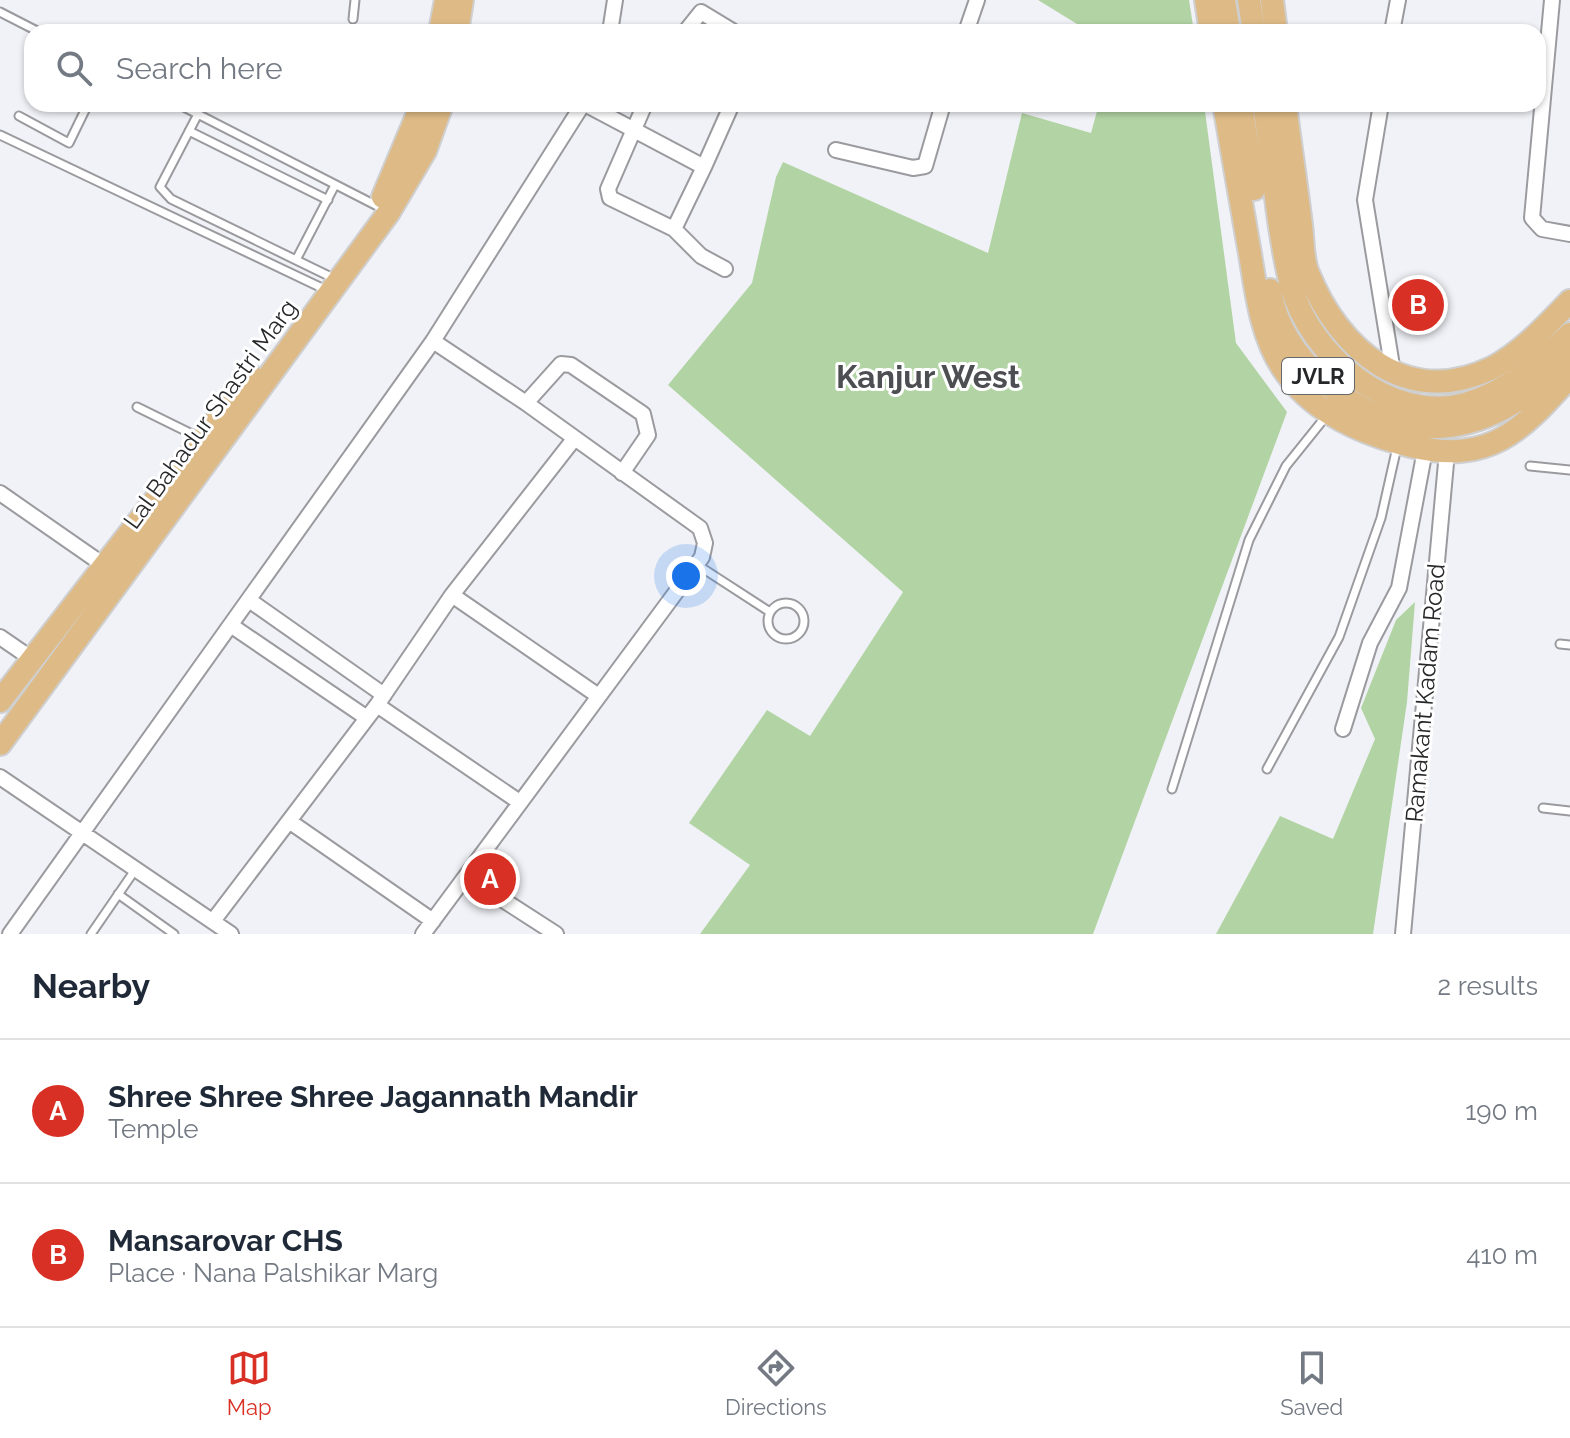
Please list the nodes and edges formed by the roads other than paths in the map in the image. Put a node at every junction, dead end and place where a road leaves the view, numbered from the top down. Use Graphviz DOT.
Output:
graph roads {
  1 [pos="355,0"];
  2 [pos="446,0"];
  3 [pos="462,0"];
  4 [pos="615,0"];
  5 [pos="977,0"];
  6 [pos="1206,0"];
  7 [pos="1224,0"];
  8 [pos="1249,0"];
  9 [pos="1272,0"];
  10 [pos="1398,0"];
  11 [pos="1552,0"];
  12 [pos="0,12"];
  13 [pos="353,19"];
  14 [pos="24,24"];
  15 [pos="442,24"];
  16 [pos="458,24"];
  17 [pos="611,24"];
  18 [pos="691,24"];
  19 [pos="721,24"];
  20 [pos="969,24"];
  21 [pos="1210,24"];
  22 [pos="1228,24"];
  23 [pos="1253,24"];
  24 [pos="1275,24"];
  25 [pos="1394,24"];
  26 [pos="1546,65"];
  27 [pos="84,112"];
  28 [pos="194,112"];
  29 [pos="419,112"];
  30 [pos="439,112"];
  31 [pos="579,112"];
  32 [pos="599,112"];
  33 [pos="641,112"];
  34 [pos="724,112"];
  35 [pos="941,112"];
  36 [pos="1225,112"];
  37 [pos="1242,112"];
  38 [pos="1265,112"];
  39 [pos="1286,112"];
  40 [pos="1380,112"];
  41 [pos="1542,112"];
  42 [pos="198,114"];
  43 [pos="19,116"];
  44 [pos="632,129"];
  45 [pos="189,131"];
  46 [pos="0,135"];
  47 [pos="836,150"];
  48 [pos="704,167"];
  49 [pos="335,185"];
  50 [pos="328,200"];
  51 [pos="384,210"];
  52 [pos="674,229"];
  53 [pos="1570,234"];
  54 [pos="296,260"];
  55 [pos="725,269"];
  56 [pos="326,282"];
  57 [pos="1570,301"];
  58 [pos="1570,334"];
  59 [pos="433,341"];
  60 [pos="1570,356"];
  61 [pos="1393,372"];
  62 [pos="1570,376"];
  63 [pos="526,403"];
  64 [pos="137,407"];
  65 [pos="1328,414"];
  66 [pos="203,439"];
  67 [pos="574,439"];
  68 [pos="1398,443"];
  69 [pos="1425,450"];
  70 [pos="1447,452"];
  71 [pos="1530,466"];
  72 [pos="1570,470"];
  73 [pos="622,473"];
  74 [pos="0,494"];
  75 [pos="696,564"];
  76 [pos="105,566"];
  77 [pos="452,595"];
  78 [pos="249,600"];
  79 [pos="770,612"];
  80 [pos="232,626"];
  81 [pos="0,637"];
  82 [pos="1560,644"];
  83 [pos="1570,645"];
  84 [pos="32,659"];
  85 [pos="597,695"];
  86 [pos="381,700"];
  87 [pos="0,701"];
  88 [pos="367,718"];
  89 [pos="1343,729"];
  90 [pos="0,744"];
  91 [pos="1267,769"];
  92 [pos="0,777"];
  93 [pos="1172,789"];
  94 [pos="518,801"];
  95 [pos="1543,808"];
  96 [pos="1570,811"];
  97 [pos="289,821"];
  98 [pos="84,832"];
  99 [pos="136,868"];
  100 [pos="466,876"];
  101 [pos="118,894"];
  102 [pos="213,921"];
  103 [pos="433,921"];
  104 [pos="10,934"];
  105 [pos="91,934"];
  106 [pos="174,934"];
  107 [pos="231,934"];
  108 [pos="423,934"];
  109 [pos="556,934"];
  110 [pos="1403,934"];
  1 -- 13 [label="lane"];
  2 -- 15 [label="main road"];
  3 -- 16 [label="main road"];
  4 -- 17 [label="street"];
  5 -- 20 [label="street"];
  6 -- 21 [label="main road"];
  7 -- 22 [label="main road"];
  8 -- 23 [label="main road"];
  9 -- 24 [label="main road"];
  10 -- 25 [label="street"];
  11 -- 26 [label="street"];
  12 -- 14 [label="lane"];
  18 -- 19 [label="street"];
  27 -- 43 [label="lane"];
  28 -- 42 [label="lane"];
  29 -- 51 [label="main road, Lal Bahadur Shastri Marg"];
  30 -- 51 [label="main road, Lal Bahadur Shastri Marg"];
  31 -- 59 [label="street"];
  32 -- 44 [label="street"];
  33 -- 44 [label="street"];
  34 -- 48 [label="street"];
  35 -- 47 [label="street"];
  36 -- 65 [label="main road"];
  37 -- 60 [label="main road, JVLR"];
  38 -- 58 [label="main road, JVLR"];
  39 -- 61 [label="main road"];
  40 -- 61 [label="street"];
  41 -- 53 [label="street"];
  42 -- 45 [label="lane"];
  42 -- 49 [label="lane"];
  44 -- 48 [label="street"];
  44 -- 52 [label="street"];
  45 -- 50 [label="lane"];
  45 -- 54 [label="lane"];
  46 -- 56 [label="lane"];
  48 -- 52 [label="street"];
  49 -- 50 [label="lane"];
  49 -- 51 [label="lane"];
  50 -- 54 [label="lane"];
  51 -- 56 [label="main road, Lal Bahadur Shastri Marg"];
  51 -- 90 [label="main road, Lal Bahadur Shastri Marg"];
  52 -- 55 [label="street"];
  54 -- 56 [label="lane"];
  56 -- 66 [label="main road, Lal Bahadur Shastri Marg"];
  57 -- 61 [label="main road"];
  59 -- 63 [label="street"];
  59 -- 78 [label="street"];
  62 -- 70 [label="main road"];
  63 -- 67 [label="street"];
  63 -- 73 [label="street"];
  64 -- 66 [label="lane"];
  65 -- 68 [label="main road"];
  65 -- 93 [label="lane"];
  66 -- 76 [label="main road, Lal Bahadur Shastri Marg"];
  67 -- 73 [label="street"];
  67 -- 77 [label="street"];
  68 -- 69 [label="main road"];
  68 -- 91 [label="lane"];
  69 -- 70 [label="main road"];
  69 -- 89 [label="street"];
  70 -- 110 [label="street, Ramakant Kadam Road"];
  71 -- 72 [label="lane"];
  73 -- 75 [label="street"];
  74 -- 76 [label="street"];
  75 -- 79 [label="lane"];
  75 -- 85 [label="street"];
  76 -- 84 [label="main road, Lal Bahadur Shastri Marg"];
  77 -- 85 [label="street"];
  77 -- 86 [label="street"];
  78 -- 80 [label="street"];
  78 -- 86 [label="street"];
  79 -- 79 [label="lane"];
  80 -- 88 [label="street"];
  80 -- 98 [label="street"];
  81 -- 84 [label="street"];
  82 -- 83 [label="lane"];
  84 -- 87 [label="main road, Lal Bahadur Shastri Marg"];
  85 -- 94 [label="street"];
  86 -- 88 [label="street"];
  86 -- 94 [label="street"];
  88 -- 97 [label="street"];
  92 -- 98 [label="street"];
  94 -- 100 [label="street"];
  95 -- 96 [label="lane"];
  97 -- 102 [label="street"];
  97 -- 103 [label="street"];
  98 -- 99 [label="street"];
  98 -- 104 [label="street"];
  99 -- 101 [label="lane"];
  99 -- 102 [label="street"];
  100 -- 103 [label="street"];
  100 -- 109 [label="street"];
  101 -- 105 [label="lane"];
  101 -- 106 [label="lane"];
  102 -- 107 [label="street"];
  103 -- 108 [label="street"];
}
